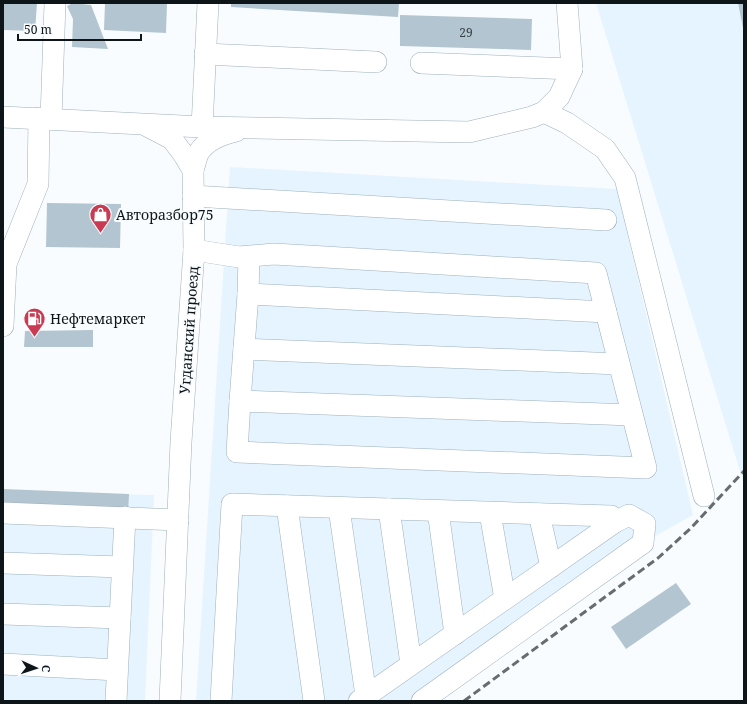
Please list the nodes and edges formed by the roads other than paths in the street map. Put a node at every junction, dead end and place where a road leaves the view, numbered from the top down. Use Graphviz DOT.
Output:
graph roads {
  1 [pos="55,3"];
  2 [pos="208,3"];
  3 [pos="567,3"];
  4 [pos="206,54"];
  5 [pos="376,62"];
  6 [pos="420,63"];
  7 [pos="572,69"];
  8 [pos="544,112"];
  9 [pos="3,117"];
  10 [pos="45,118"];
  11 [pos="142,123"];
  12 [pos="202,127"];
  13 [pos="248,128"];
  14 [pos="193,170"];
  15 [pos="193,196"];
  16 [pos="606,220"];
  17 [pos="194,250"];
  18 [pos="249,256"];
  19 [pos="248,294"];
  20 [pos="606,312"];
  21 [pos="3,326"];
  22 [pos="244,349"];
  23 [pos="619,364"];
  24 [pos="240,401"];
  25 [pos="632,415"];
  26 [pos="704,496"];
  27 [pos="287,506"];
  28 [pos="339,508"];
  29 [pos="389,509"];
  30 [pos="438,511"];
  31 [pos="3,513"];
  32 [pos="490,513"];
  33 [pos="539,514"];
  34 [pos="125,517"];
  35 [pos="178,520"];
  36 [pos="615,522"];
  37 [pos="3,563"];
  38 [pos="122,567"];
  39 [pos="551,567"];
  40 [pos="505,599"];
  41 [pos="3,614"];
  42 [pos="120,618"];
  43 [pos="455,634"];
  44 [pos="3,664"];
  45 [pos="411,664"];
  46 [pos="117,670"];
  47 [pos="362,698"];
  48 [pos="116,701"];
  49 [pos="170,701"];
  50 [pos="221,701"];
  51 [pos="314,701"];
  52 [pos="422,701"];
  1 -- 10 [label="street"];
  2 -- 4 [label="street"];
  3 -- 7 [label="street"];
  4 -- 5 [label="street"];
  4 -- 12 [label="street"];
  6 -- 7 [label="street"];
  7 -- 8 [label="street"];
  8 -- 13 [label="street"];
  8 -- 26 [label="street"];
  9 -- 10 [label="street"];
  10 -- 11 [label="street"];
  10 -- 21 [label="street"];
  11 -- 12 [label="street"];
  11 -- 14 [label="street"];
  12 -- 13 [label="street"];
  13 -- 14 [label="street"];
  14 -- 15 [label="street, Угданский проезд"];
  15 -- 16 [label="street"];
  15 -- 17 [label="street, Угданский проезд"];
  17 -- 18 [label="street"];
  17 -- 35 [label="street, Угданский проезд"];
  18 -- 19 [label="street"];
  18 -- 20 [label="street"];
  19 -- 20 [label="street"];
  19 -- 22 [label="street"];
  20 -- 23 [label="street"];
  22 -- 23 [label="street"];
  22 -- 24 [label="street"];
  23 -- 25 [label="street"];
  24 -- 25 [label="street"];
  24 -- 25 [label="street"];
  27 -- 28 [label="street"];
  27 -- 50 [label="street"];
  27 -- 51 [label="street"];
  28 -- 29 [label="street"];
  28 -- 47 [label="street"];
  29 -- 30 [label="street"];
  29 -- 45 [label="street"];
  30 -- 32 [label="street"];
  30 -- 43 [label="street"];
  31 -- 34 [label="street"];
  32 -- 33 [label="street"];
  32 -- 40 [label="street"];
  33 -- 36 [label="street"];
  33 -- 39 [label="street"];
  34 -- 35 [label="street"];
  34 -- 38 [label="street"];
  35 -- 49 [label="street, Угданский проезд"];
  36 -- 39 [label="street"];
  36 -- 52 [label="street"];
  37 -- 38 [label="street"];
  38 -- 42 [label="street"];
  39 -- 40 [label="street"];
  40 -- 43 [label="street"];
  41 -- 42 [label="street"];
  42 -- 46 [label="street"];
  43 -- 45 [label="street"];
  44 -- 46 [label="street"];
  45 -- 47 [label="street"];
  46 -- 48 [label="street"];
}
